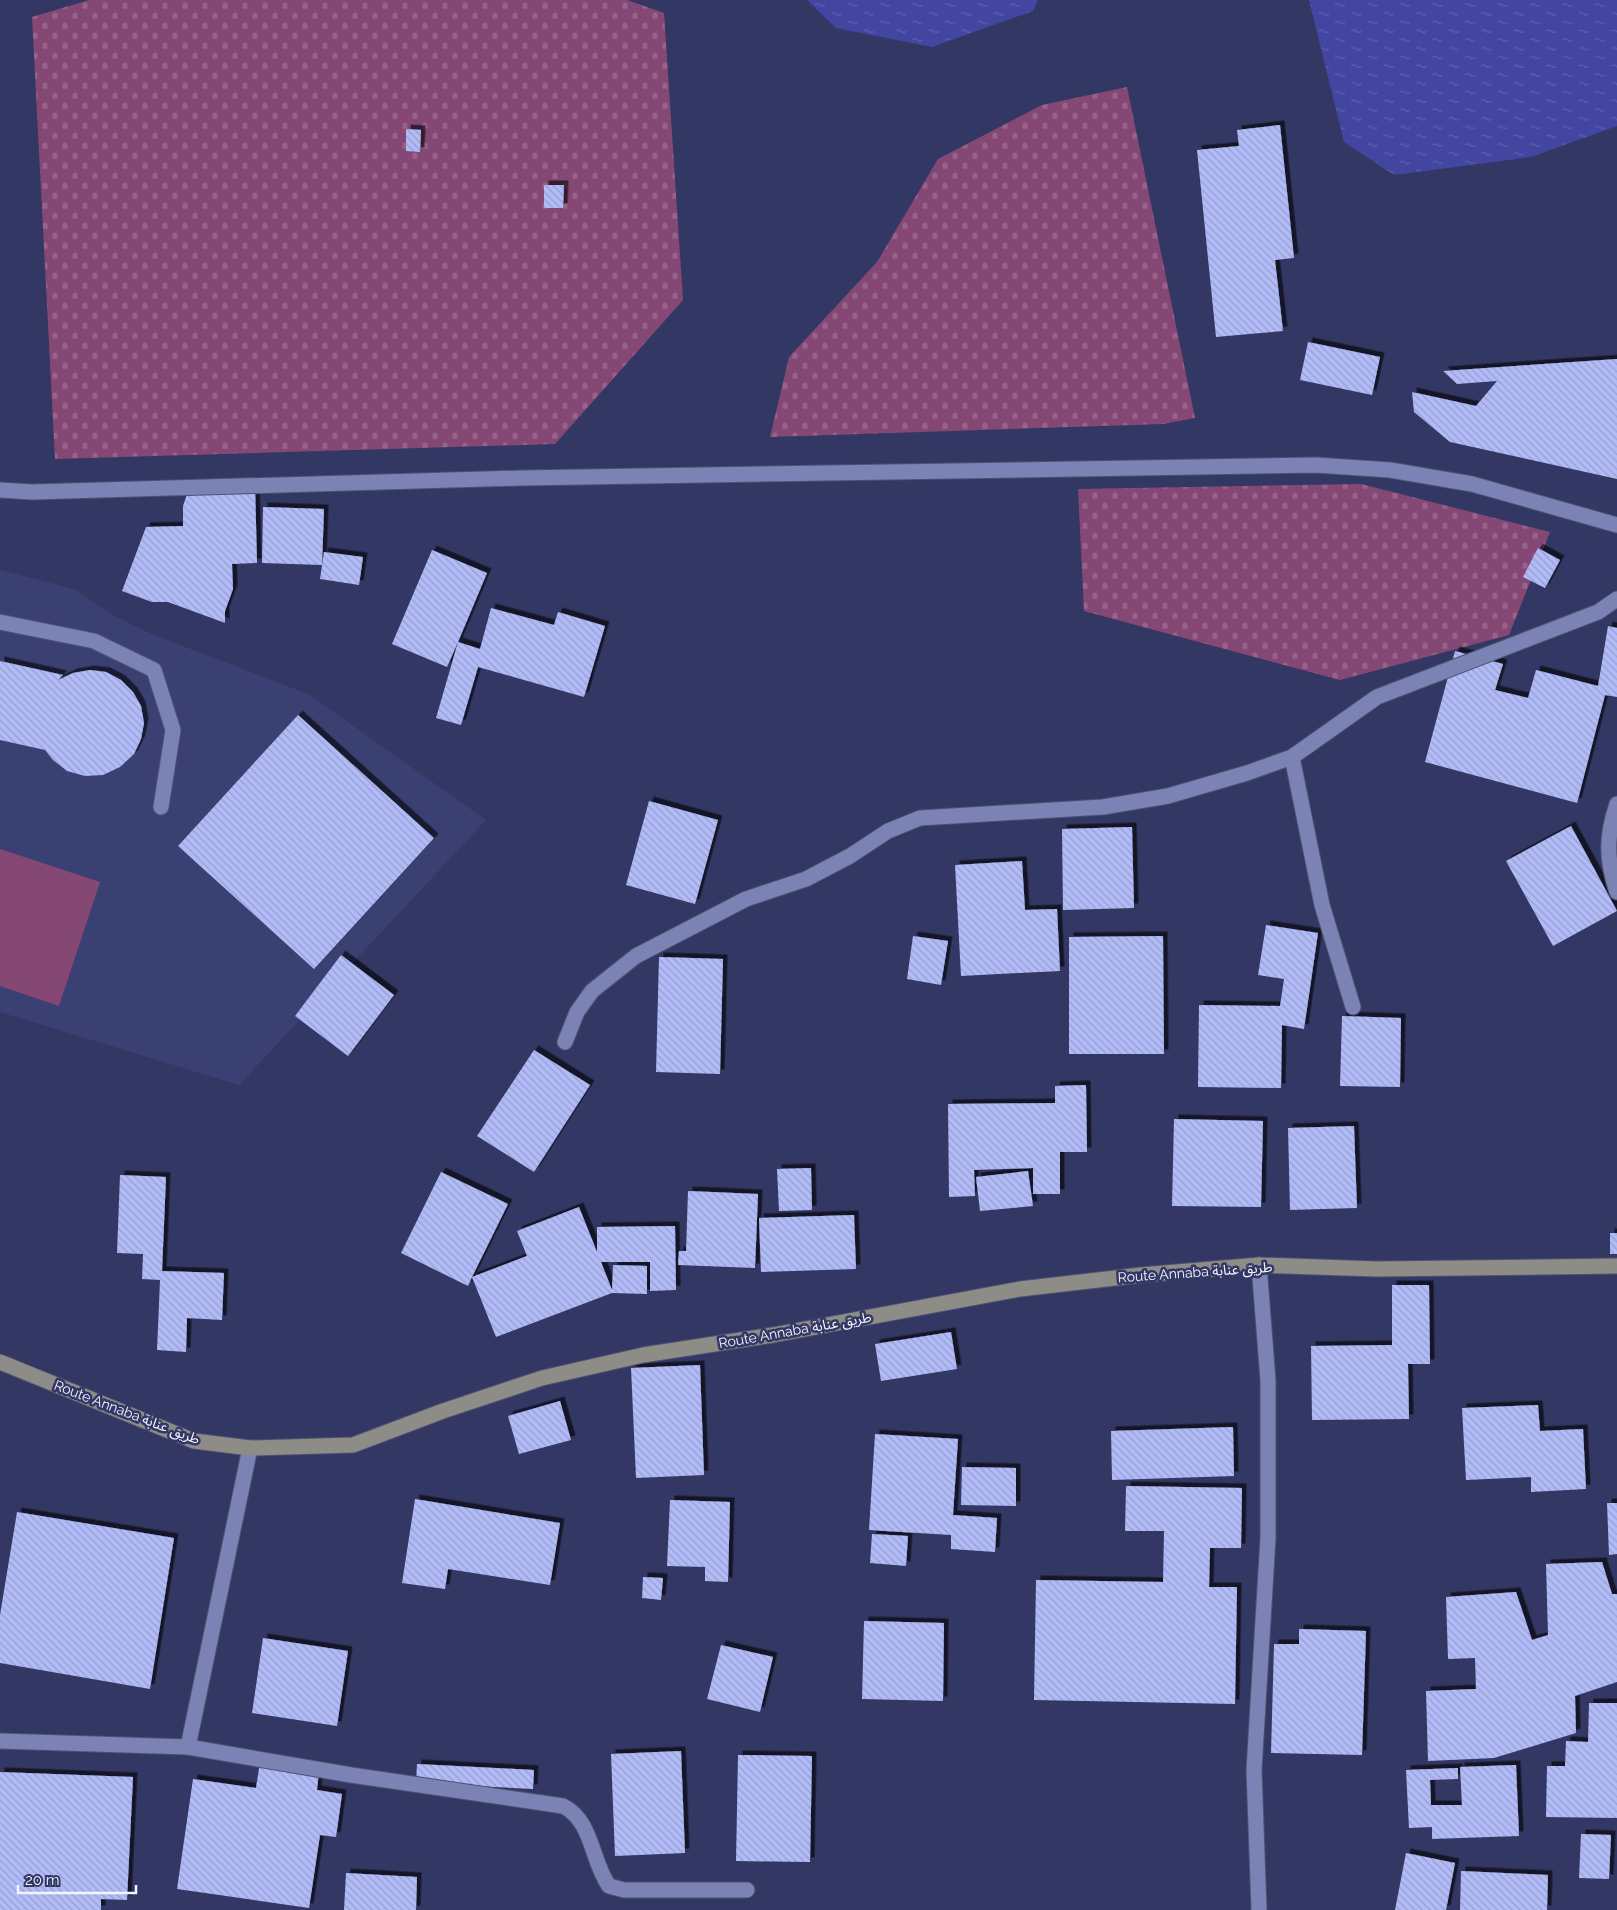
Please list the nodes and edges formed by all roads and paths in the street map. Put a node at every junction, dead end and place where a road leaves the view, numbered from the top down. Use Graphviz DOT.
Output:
graph roads {
  1 [pos="0,490"];
  2 [pos="1617,525"];
  3 [pos="1617,600"];
  4 [pos="0,622"];
  5 [pos="1292,757"];
  6 [pos="1617,804"];
  7 [pos="161,807"];
  8 [pos="1617,892"];
  9 [pos="1353,1007"];
  10 [pos="565,1042"];
  11 [pos="1259,1265"];
  12 [pos="1617,1266"];
  13 [pos="0,1362"];
  14 [pos="250,1448"];
  15 [pos="0,1741"];
  16 [pos="188,1747"];
  17 [pos="747,1890"];
  18 [pos="1259,1910"];
  1 -- 2 [label="street"];
  3 -- 5 [label="street"];
  4 -- 7 [label="street"];
  5 -- 9 [label="street"];
  5 -- 10 [label="street"];
  6 -- 8 [label="street"];
  11 -- 12 [label="main road, Route Annaba طريق عنابة"];
  11 -- 14 [label="main road, Route Annaba طريق عنابة"];
  11 -- 18 [label="street"];
  13 -- 14 [label="main road, Route Annaba طريق عنابة"];
  14 -- 16 [label="street"];
  15 -- 16 [label="street"];
  16 -- 17 [label="street"];
}
